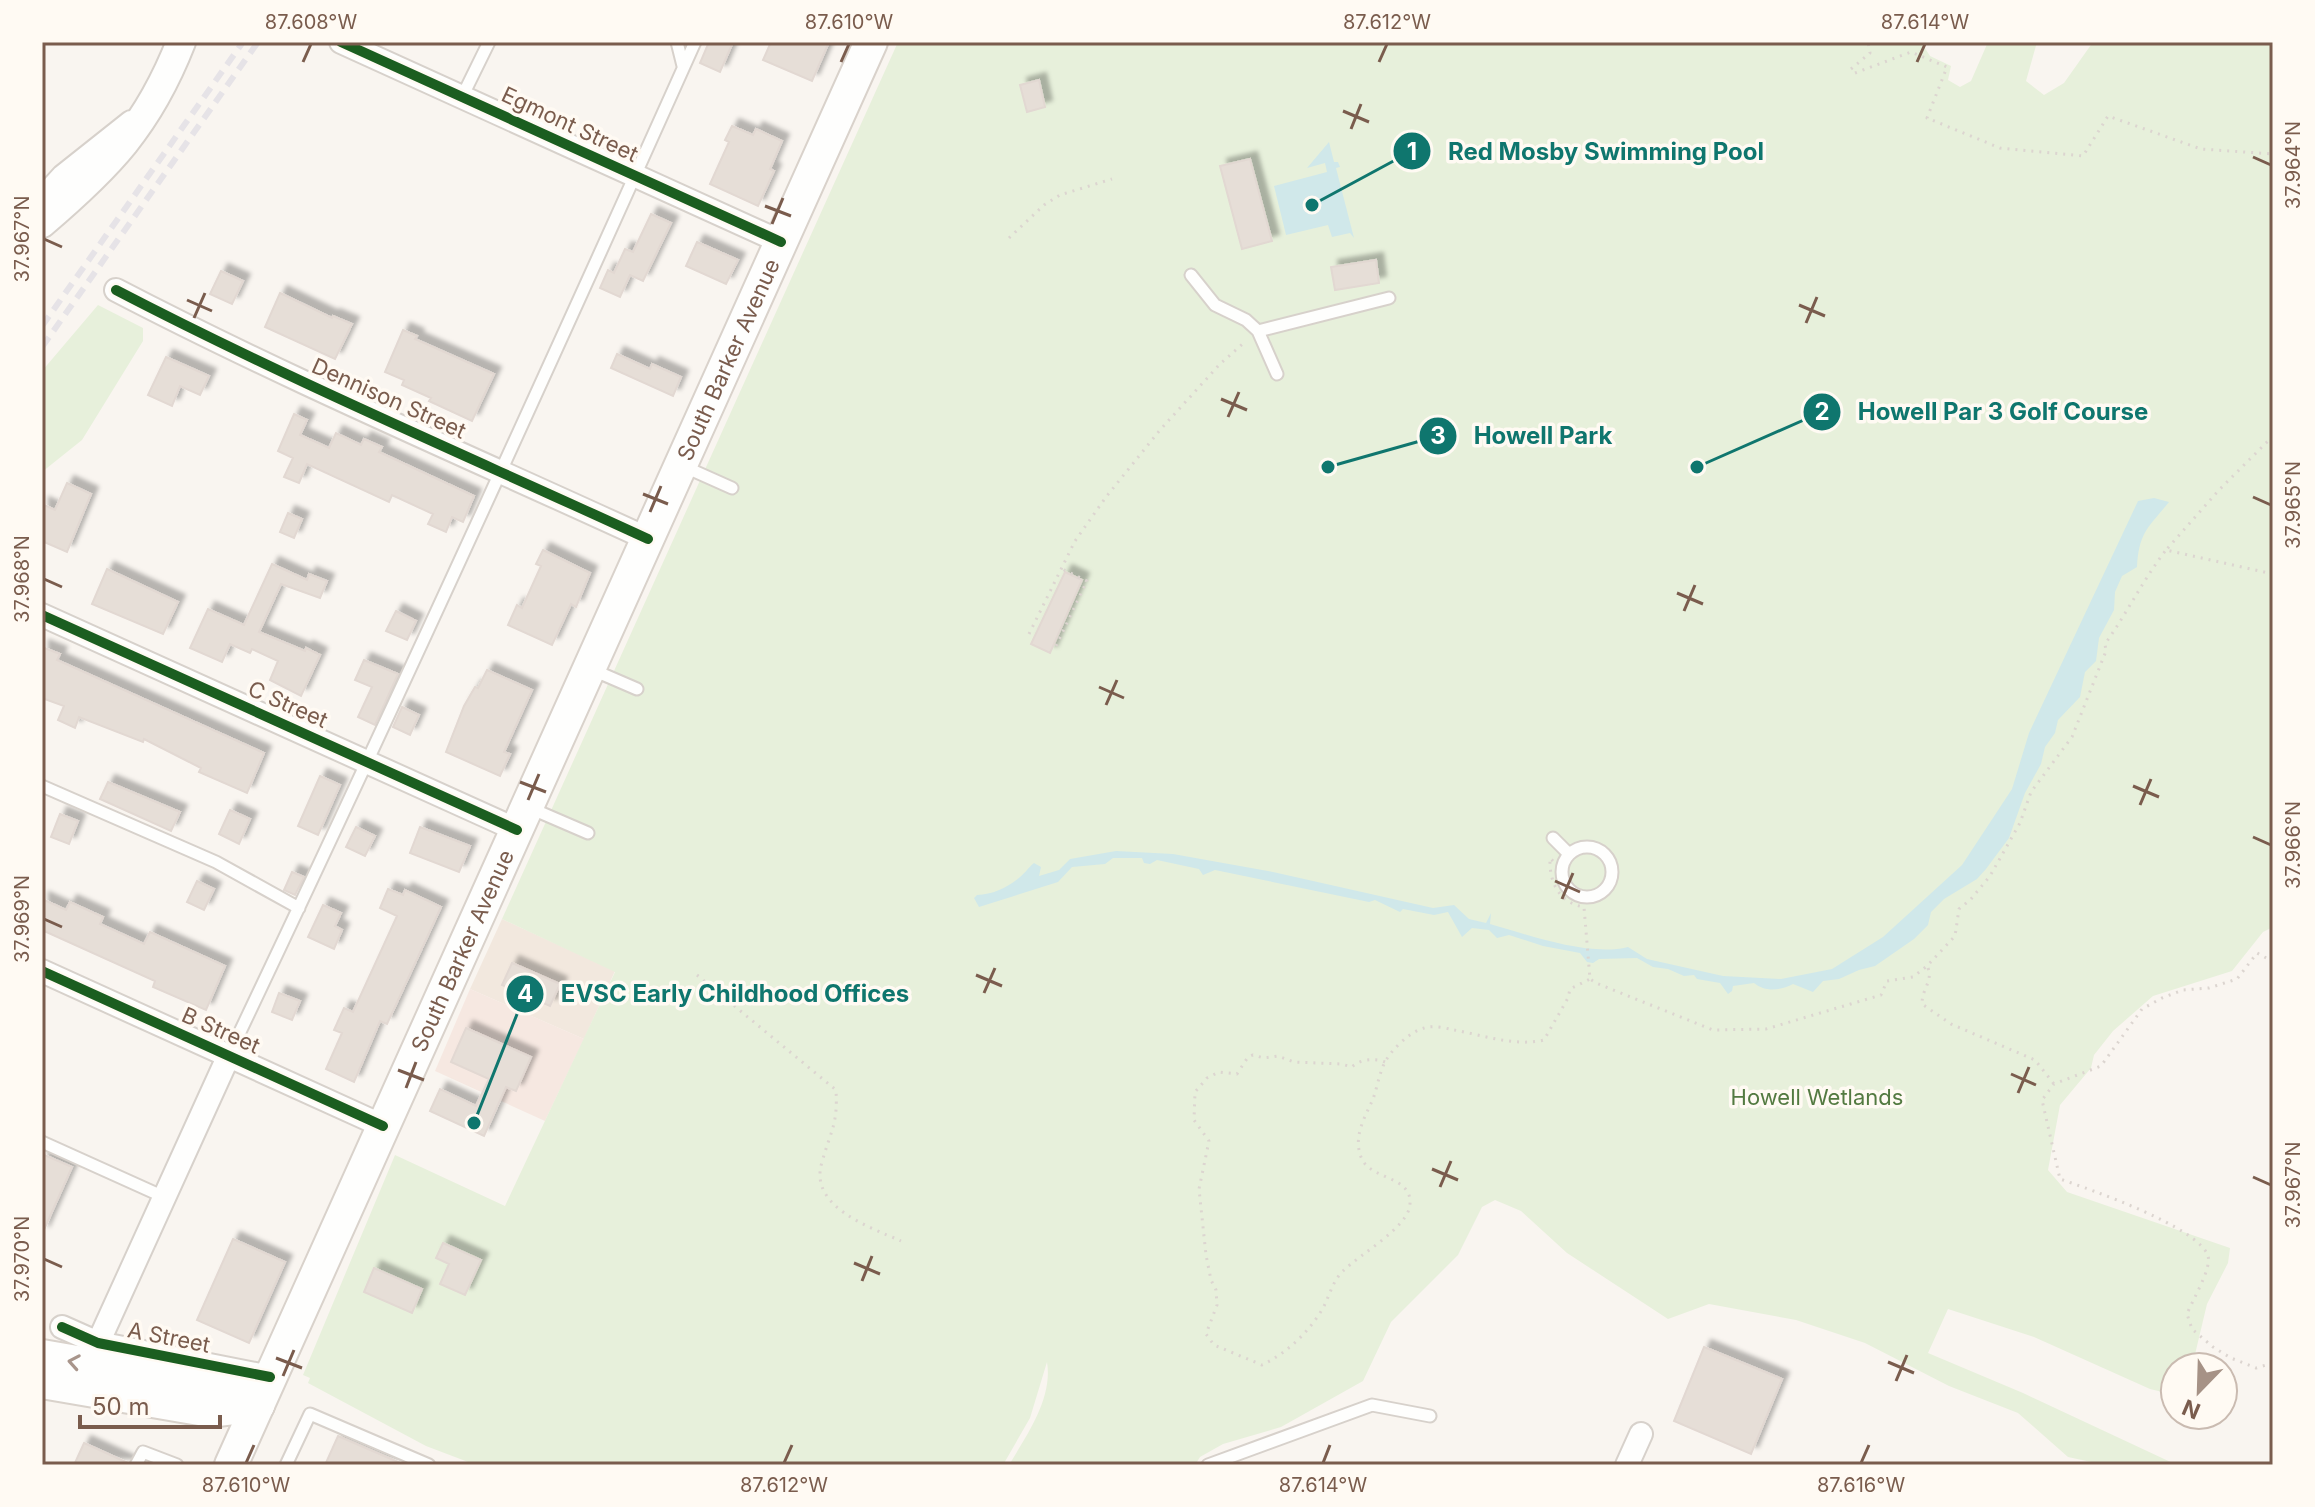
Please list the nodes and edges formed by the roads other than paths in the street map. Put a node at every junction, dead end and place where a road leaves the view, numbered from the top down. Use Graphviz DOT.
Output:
graph roads {
  1 [pos="181,42"];
  2 [pos="341,42"];
  3 [pos="489,42"];
  4 [pos="677,42"];
  5 [pos="695,42"];
  6 [pos="871,42"];
  7 [pos="683,67"];
  8 [pos="462,97"];
  9 [pos="151,106"];
  10 [pos="635,176"];
  11 [pos="42,199"];
  12 [pos="42,223"];
  13 [pos="781,242"];
  14 [pos="1191,275"];
  15 [pos="116,290"];
  16 [pos="1389,298"];
  17 [pos="1258,331"];
  18 [pos="1277,374"];
  19 [pos="681,465"];
  20 [pos="501,471"];
  21 [pos="732,488"];
  22 [pos="648,539"];
  23 [pos="42,615"];
  24 [pos="589,668"];
  25 [pos="637,689"];
  26 [pos="368,762"];
  27 [pos="42,786"];
  28 [pos="522,818"];
  29 [pos="588,833"];
  30 [pos="1553,838"];
  31 [pos="1569,854"];
  32 [pos="299,908"];
  33 [pos="42,971"];
  34 [pos="229,1055"];
  35 [pos="383,1126"];
  36 [pos="42,1142"];
  37 [pos="164,1197"];
  38 [pos="62,1327"];
  39 [pos="98,1343"];
  40 [pos="42,1356"];
  41 [pos="42,1382"];
  42 [pos="264,1391"];
  43 [pos="1430,1416"];
  44 [pos="1641,1434"];
  45 [pos="173,1464"];
  46 [pos="136,1465"];
  47 [pos="231,1465"];
  48 [pos="286,1465"];
  49 [pos="429,1465"];
  50 [pos="1208,1465"];
  51 [pos="1627,1465"];
  1 -- 9 [label="street"];
  2 -- 8 [label="street, Egmont Street"];
  3 -- 8 [label="lane"];
  4 -- 7 [label="lane"];
  5 -- 7 [label="lane"];
  6 -- 13 [label="main road, South Barker Avenue"];
  7 -- 10 [label="lane"];
  8 -- 10 [label="street, Egmont Street"];
  9 -- 11 [label="street"];
  9 -- 12 [label="street"];
  10 -- 13 [label="street, Egmont Street"];
  10 -- 20 [label="lane"];
  13 -- 19 [label="main road, South Barker Avenue"];
  14 -- 17 [label="lane"];
  15 -- 20 [label="street, Dennison Street"];
  16 -- 17 [label="lane"];
  17 -- 18 [label="lane"];
  19 -- 21 [label="lane"];
  19 -- 22 [label="main road, South Barker Avenue"];
  20 -- 22 [label="street, Dennison Street"];
  20 -- 26 [label="lane"];
  22 -- 24 [label="main road, South Barker Avenue"];
  23 -- 26 [label="street, C Street"];
  24 -- 25 [label="lane"];
  24 -- 28 [label="main road, South Barker Avenue"];
  26 -- 28 [label="street, C Street"];
  26 -- 32 [label="lane"];
  27 -- 32 [label="lane"];
  28 -- 29 [label="lane"];
  28 -- 35 [label="main road, South Barker Avenue"];
  30 -- 31 [label="lane"];
  31 -- 31 [label="lane"];
  32 -- 34 [label="lane"];
  33 -- 34 [label="street, B Street"];
  34 -- 35 [label="street, B Street"];
  34 -- 37 [label="street"];
  35 -- 42 [label="main road, South Barker Avenue"];
  36 -- 37 [label="lane"];
  37 -- 39 [label="street"];
  38 -- 39 [label="street, A Street"];
  39 -- 42 [label="street, A Street"];
  42 -- 40 [label="main road, one-way"];
  41 -- 42 [label="main road"];
  42 -- 47 [label="main road, South Barker Avenue"];
  43 -- 50 [label="lane"];
  44 -- 51 [label="street"];
  45 -- 46 [label="lane"];
  48 -- 49 [label="lane"];
}
